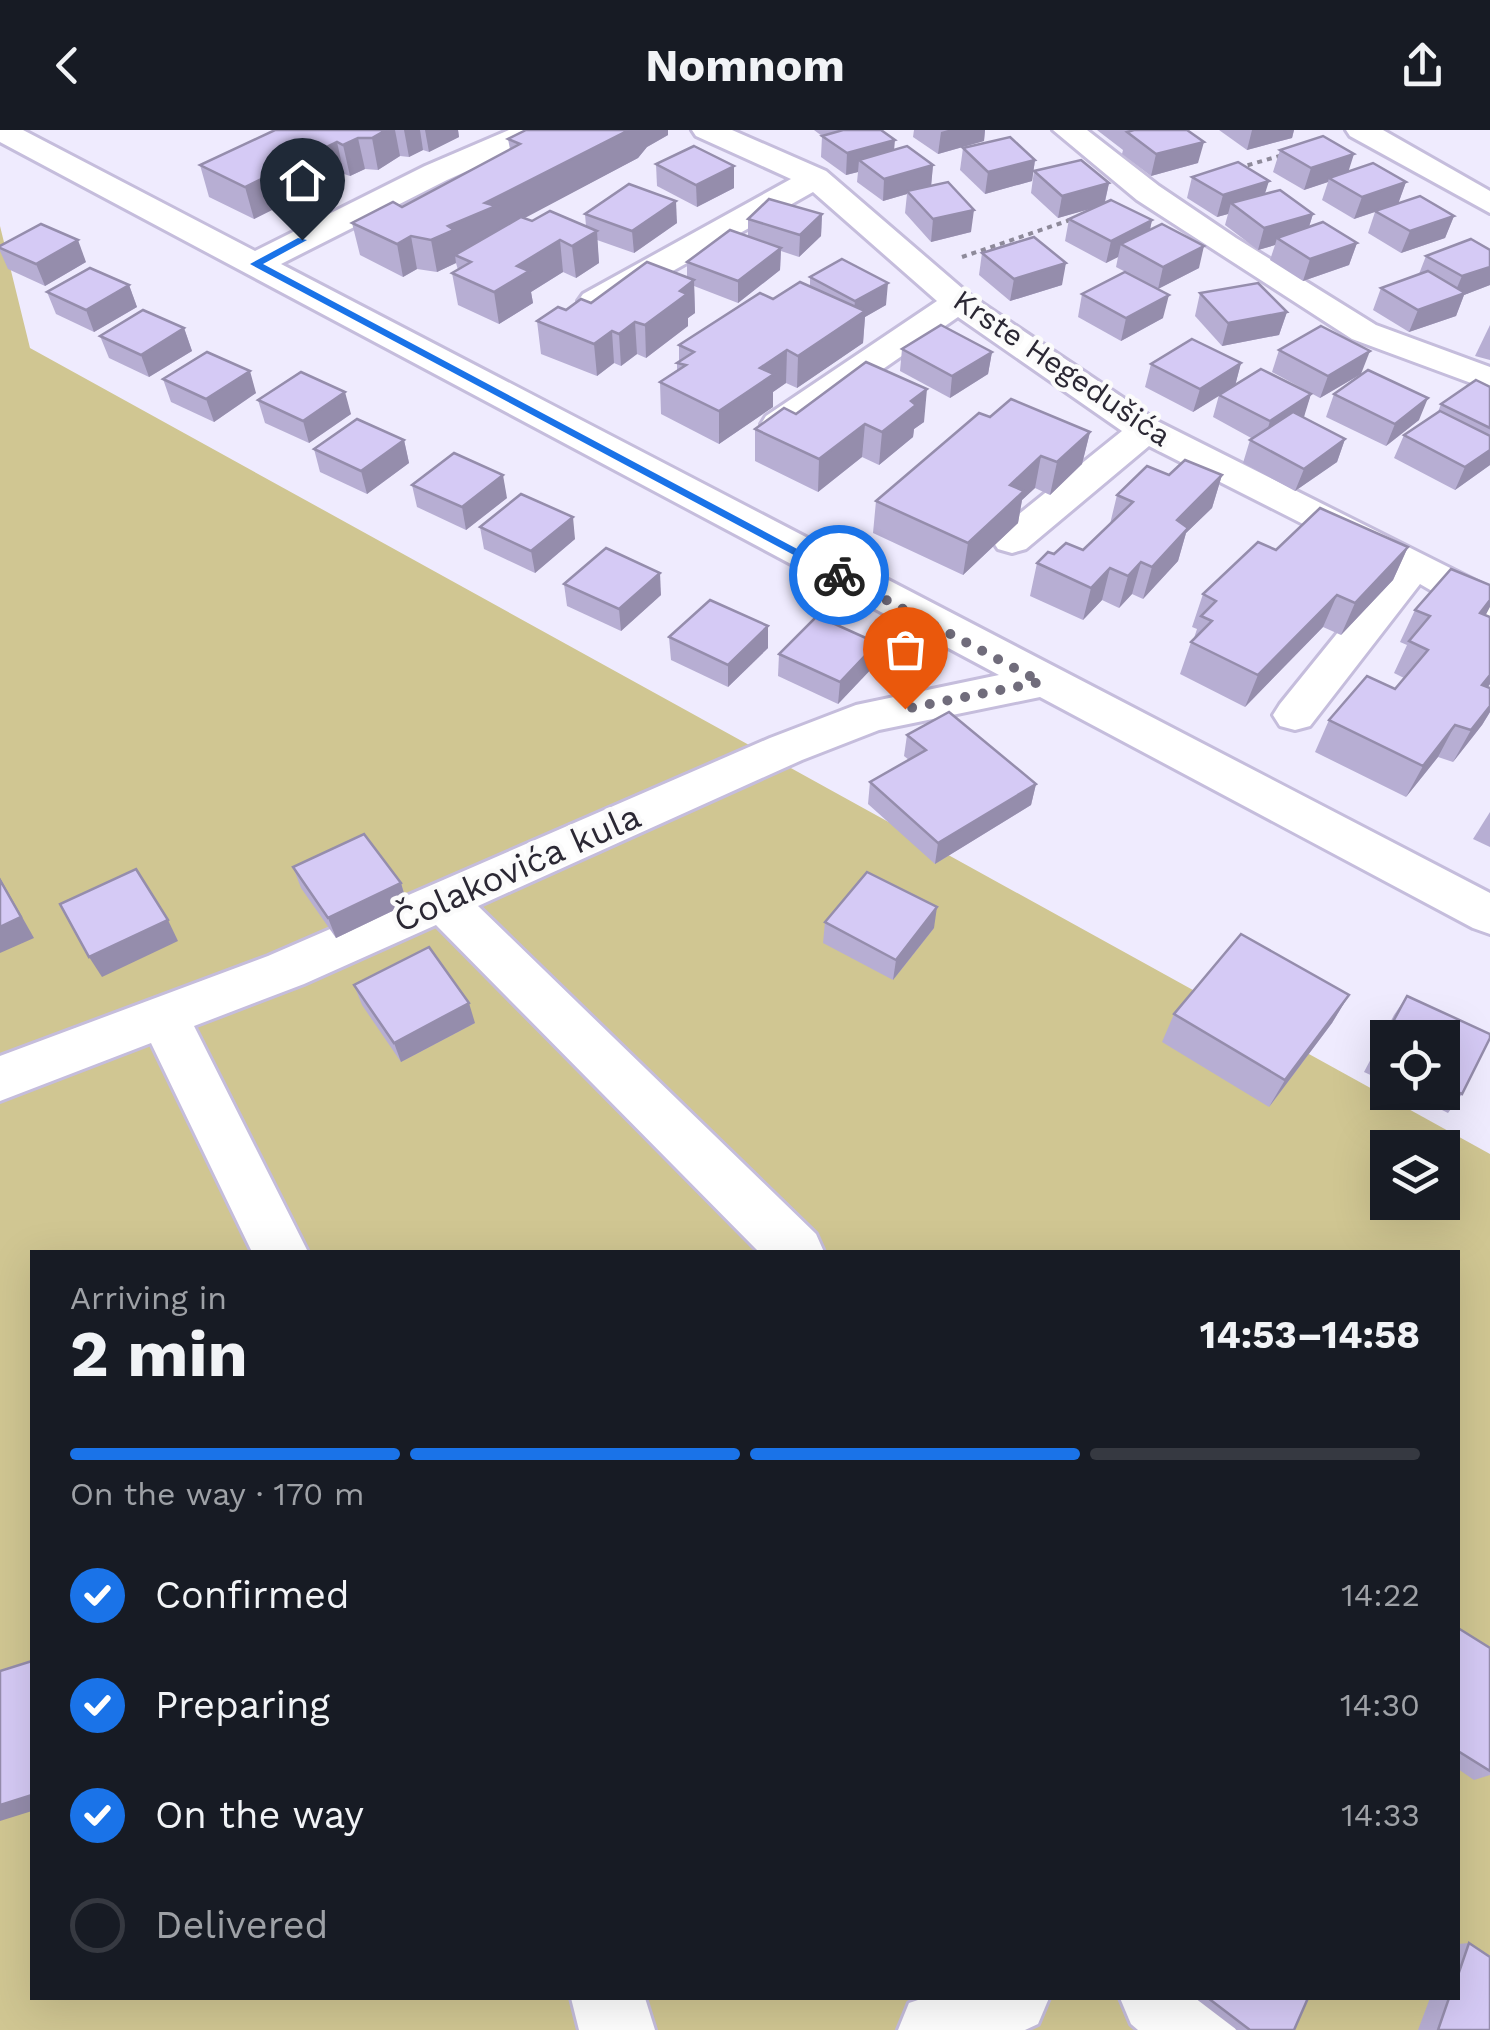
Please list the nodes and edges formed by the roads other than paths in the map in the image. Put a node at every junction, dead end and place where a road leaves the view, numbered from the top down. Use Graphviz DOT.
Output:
graph roads {
  1 [pos="0,130"];
  2 [pos="534,130"];
  3 [pos="707,130"];
  4 [pos="1068,130"];
  5 [pos="1366,131"];
  6 [pos="814,178"];
  7 [pos="1490,204"];
  8 [pos="255,264"];
  9 [pos="958,302"];
  10 [pos="562,319"];
  11 [pos="1490,380"];
  12 [pos="779,424"];
  13 [pos="1146,430"];
  14 [pos="1012,540"];
  15 [pos="1416,564"];
  16 [pos="1490,606"];
  17 [pos="1041,682"];
  18 [pos="1295,715"];
  19 [pos="442,901"];
  20 [pos="1490,915"];
  21 [pos="165,1019"];
  22 [pos="0,1079"];
  23 [pos="279,1250"];
  24 [pos="794,1250"];
  25 [pos="609,2000"];
  26 [pos="1007,2000"];
  27 [pos="1160,2000"];
  28 [pos="617,2030"];
  29 [pos="936,2030"];
  30 [pos="1198,2030"];
  1 -- 8 [label="street"];
  2 -- 8 [label="street"];
  3 -- 6 [label="street, Krste Hegedušića"];
  4 -- 11 [label="street"];
  5 -- 7 [label="street"];
  6 -- 9 [label="street, Krste Hegedušića"];
  6 -- 10 [label="street"];
  8 -- 17 [label="street"];
  9 -- 12 [label="street"];
  9 -- 13 [label="street, Krste Hegedušića"];
  13 -- 14 [label="street"];
  13 -- 15 [label="street, Krste Hegedušića"];
  15 -- 16 [label="street, Krste Hegedušića"];
  15 -- 18 [label="street"];
  17 -- 19 [label="street, Čolakovića kula"];
  17 -- 20 [label="street"];
  19 -- 21 [label="street, Čolakovića kula"];
  19 -- 24 [label="street"];
  21 -- 22 [label="street, Čolakovića kula"];
  21 -- 23 [label="street"];
  25 -- 28 [label="street"];
  26 -- 29 [label="street"];
  27 -- 30 [label="street"];
}
